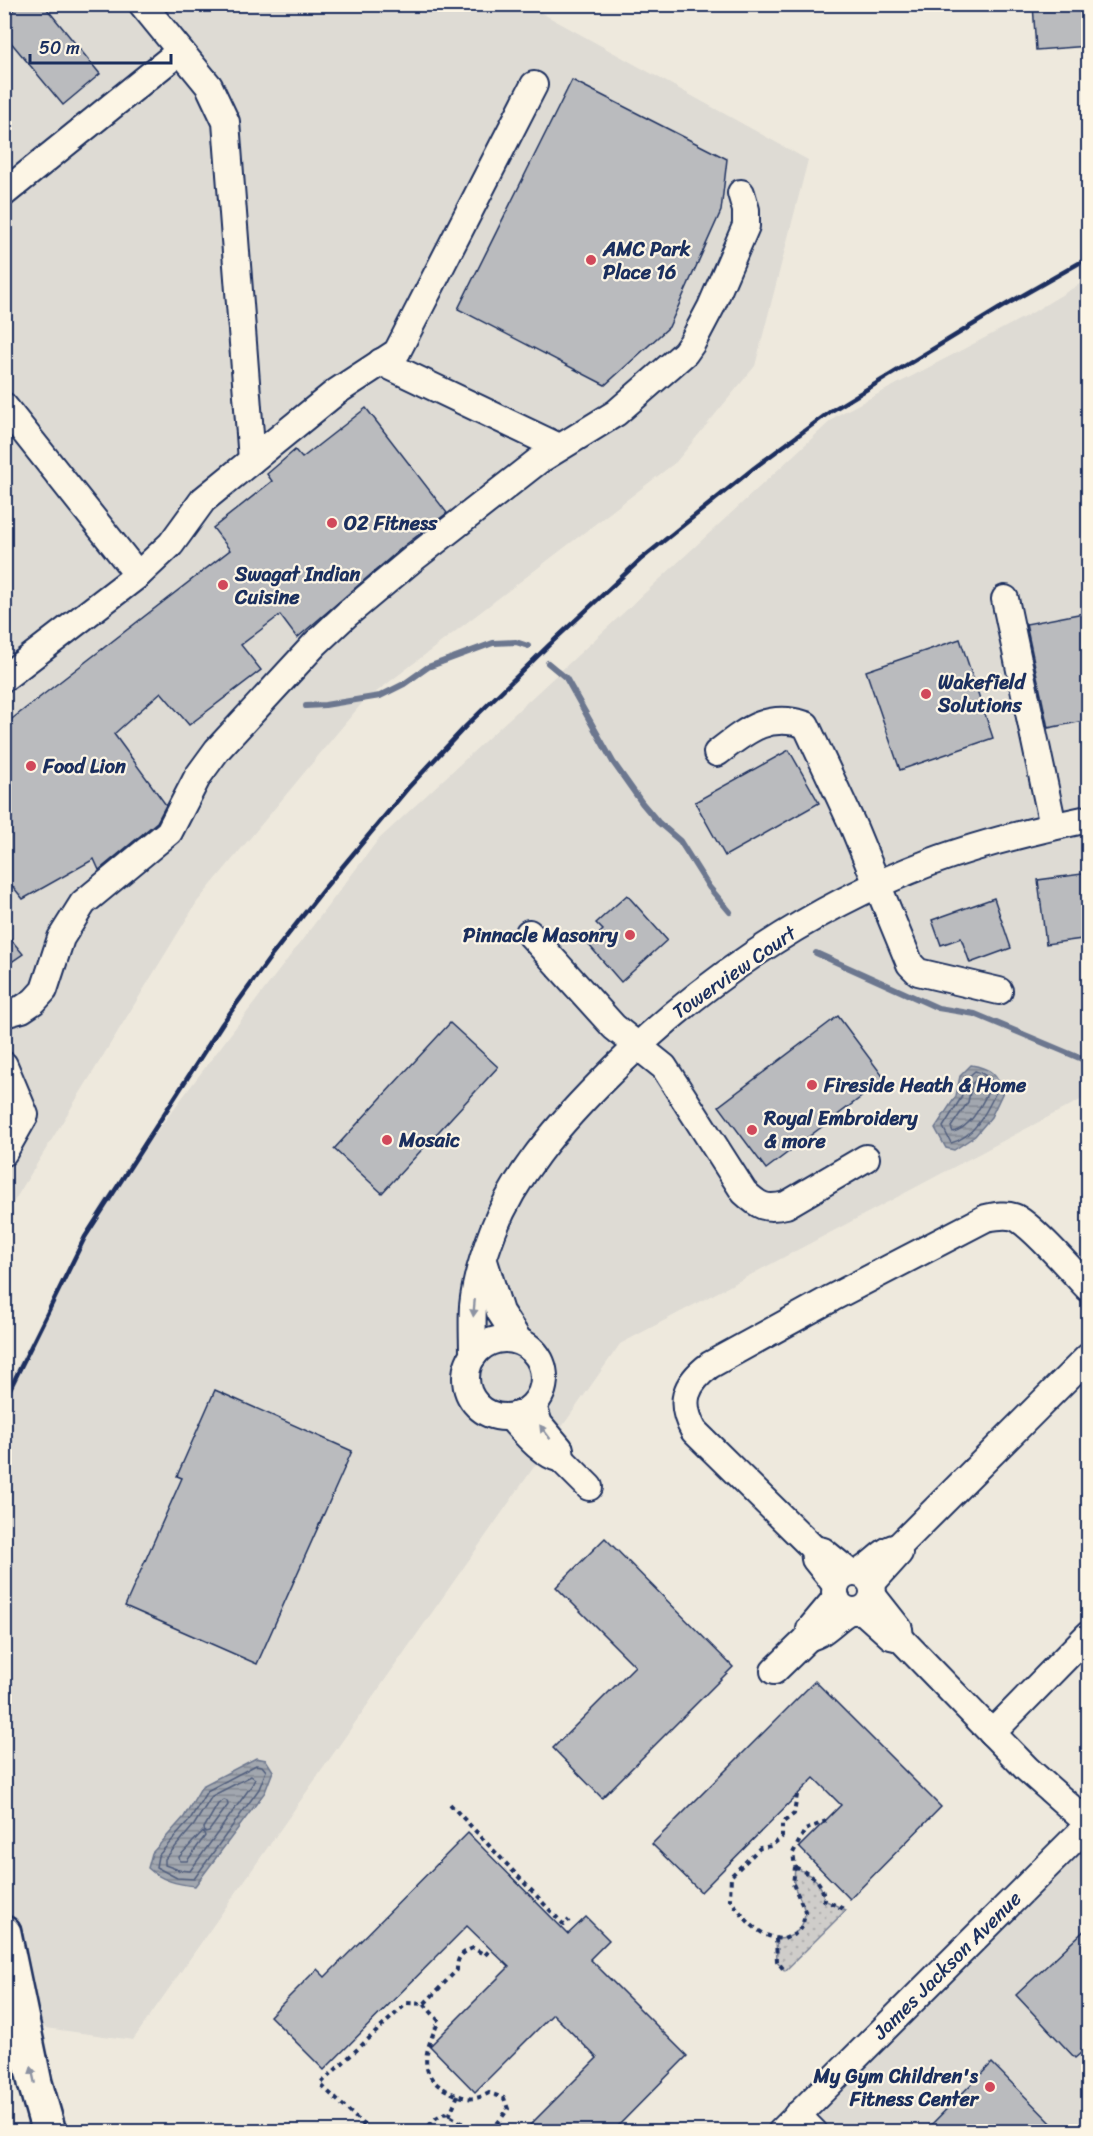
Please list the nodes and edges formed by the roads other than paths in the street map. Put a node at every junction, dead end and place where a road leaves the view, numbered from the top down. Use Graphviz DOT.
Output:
graph roads {
  1 [pos="142,4"];
  2 [pos="180,51"];
  3 [pos="534,85"];
  4 [pos="4,193"];
  5 [pos="741,193"];
  6 [pos="381,362"];
  7 [pos="4,406"];
  8 [pos="559,447"];
  9 [pos="252,460"];
  10 [pos="138,575"];
  11 [pos="1005,599"];
  12 [pos="4,678"];
  13 [pos="717,753"];
  14 [pos="1089,819"];
  15 [pos="1053,826"];
  16 [pos="877,885"];
  17 [pos="529,933"];
  18 [pos="999,991"];
  19 [pos="4,1014"];
  20 [pos="637,1045"];
  21 [pos="4,1065"];
  22 [pos="4,1152"];
  23 [pos="866,1158"];
  24 [pos="483,1261"];
  25 [pos="1089,1288"];
  26 [pos="519,1341"];
  27 [pos="473,1356"];
  28 [pos="1089,1357"];
  29 [pos="533,1406"];
  30 [pos="510,1417"];
  31 [pos="561,1459"];
  32 [pos="589,1487"];
  33 [pos="854,1591"];
  34 [pos="1089,1635"];
  35 [pos="774,1671"];
  36 [pos="992,1733"];
  37 [pos="1089,1824"];
  38 [pos="4,1933"];
  39 [pos="797,2126"];
  40 [pos="50,2132"];
  1 -- 2 [label="street"];
  2 -- 4 [label="street"];
  2 -- 9 [label="street"];
  3 -- 6 [label="street"];
  5 -- 8 [label="street"];
  6 -- 8 [label="street"];
  6 -- 9 [label="street"];
  7 -- 10 [label="street"];
  8 -- 19 [label="street"];
  9 -- 10 [label="street"];
  10 -- 12 [label="street"];
  11 -- 15 [label="street"];
  13 -- 16 [label="street"];
  14 -- 15 [label="street, Towerview Court"];
  15 -- 16 [label="street, Towerview Court"];
  16 -- 18 [label="street"];
  16 -- 20 [label="street, Towerview Court"];
  17 -- 20 [label="street"];
  20 -- 23 [label="street"];
  20 -- 24 [label="street, Towerview Court"];
  21 -- 22 [label="street"];
  24 -- 26 [label="street"];
  24 -- 27 [label="street, Towerview Court, one-way"];
  25 -- 33 [label="street"];
  26 -- 27 [label="street"];
  26 -- 29 [label="street"];
  27 -- 30 [label="street"];
  28 -- 33 [label="street"];
  29 -- 30 [label="street"];
  31 -- 29 [label="street, one-way"];
  30 -- 31 [label="street"];
  31 -- 32 [label="street"];
  33 -- 35 [label="street"];
  33 -- 36 [label="street"];
  34 -- 36 [label="street"];
  36 -- 37 [label="street"];
  37 -- 39 [label="street, James Jackson Avenue"];
  40 -- 38 [label="main road, one-way"];
}
